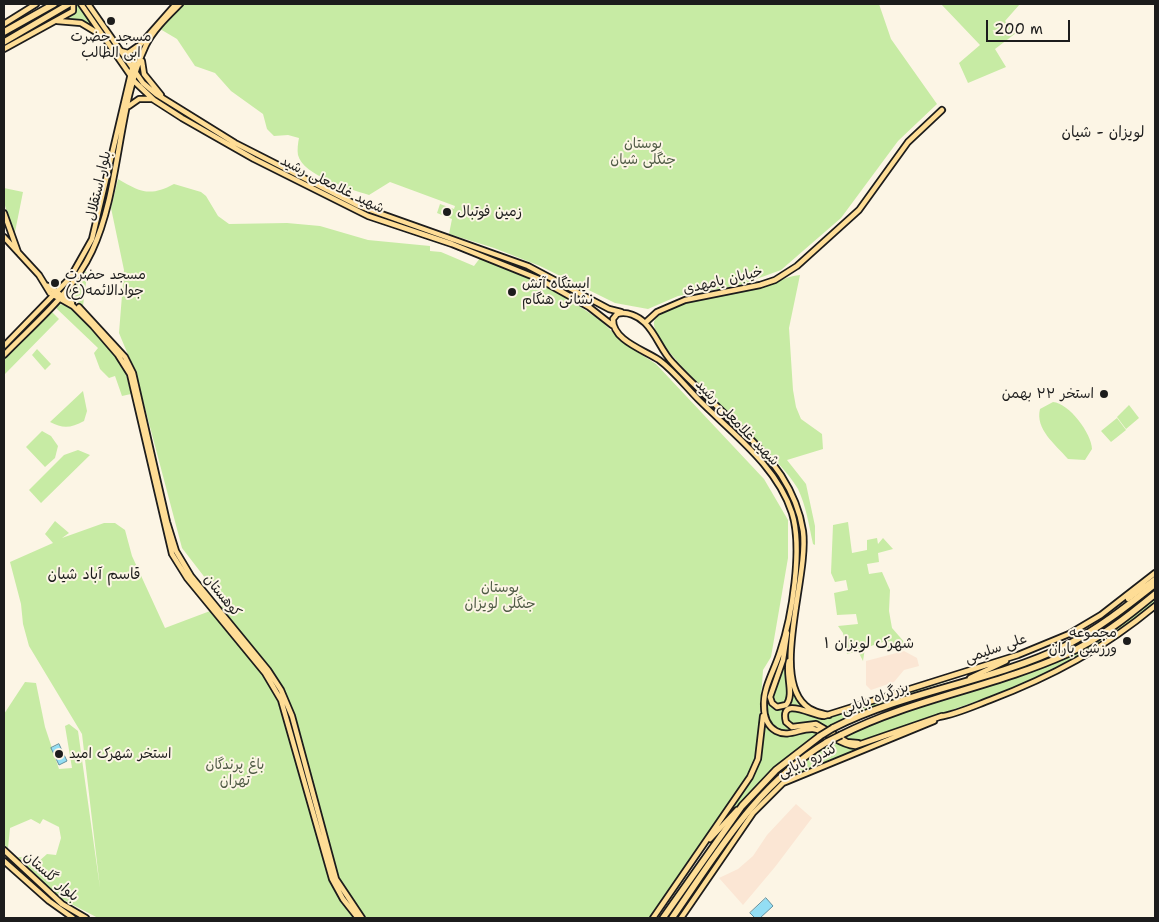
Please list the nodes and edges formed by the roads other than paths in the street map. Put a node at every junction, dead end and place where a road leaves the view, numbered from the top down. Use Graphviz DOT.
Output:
graph roads {
  1 [pos="54,4"];
  2 [pos="70,4"];
  3 [pos="81,4"];
  4 [pos="88,4"];
  5 [pos="93,4"];
  6 [pos="176,4"];
  7 [pos="180,4"];
  8 [pos="36,5"];
  9 [pos="93,10"];
  10 [pos="56,21"];
  11 [pos="4,24"];
  12 [pos="4,32"];
  13 [pos="102,36"];
  14 [pos="4,42"];
  15 [pos="139,46"];
  16 [pos="120,50"];
  17 [pos="4,51"];
  18 [pos="144,53"];
  19 [pos="132,69"];
  20 [pos="136,76"];
  21 [pos="130,77"];
  22 [pos="135,82"];
  23 [pos="154,100"];
  24 [pos="165,100"];
  25 [pos="128,107"];
  26 [pos="942,110"];
  27 [pos="4,213"];
  28 [pos="6,225"];
  29 [pos="4,232"];
  30 [pos="4,237"];
  31 [pos="20,255"];
  32 [pos="54,293"];
  33 [pos="60,297"];
  34 [pos="609,309"];
  35 [pos="657,312"];
  36 [pos="622,313"];
  37 [pos="604,318"];
  38 [pos="645,323"];
  39 [pos="615,328"];
  40 [pos="651,330"];
  41 [pos="4,346"];
  42 [pos="4,355"];
  43 [pos="1155,573"];
  44 [pos="1155,579"];
  45 [pos="1155,584"];
  46 [pos="1155,594"];
  47 [pos="1155,606"];
  48 [pos="1101,615"];
  49 [pos="787,620"];
  50 [pos="226,622"];
  51 [pos="1018,655"];
  52 [pos="789,658"];
  53 [pos="964,681"];
  54 [pos="764,705"];
  55 [pos="829,715"];
  56 [pos="942,716"];
  57 [pos="766,799"];
  58 [pos="742,806"];
  59 [pos="733,830"];
  60 [pos="4,850"];
  61 [pos="11,856"];
  62 [pos="696,856"];
  63 [pos="4,861"];
  64 [pos="38,882"];
  65 [pos="32,888"];
  66 [pos="73,918"];
  67 [pos="83,918"];
  68 [pos="358,918"];
  69 [pos="362,918"];
  70 [pos="653,918"];
  71 [pos="663,918"];
  72 [pos="672,918"];
  73 [pos="681,918"];
  1 -- 12 [label="highway"];
  2 -- 10 [label="main road"];
  2 -- 14 [label="highway"];
  3 -- 13 [label="main road, شهید غلامعلی رشید"];
  4 -- 9 [label="main road, شهید غلامعلی رشید"];
  5 -- 9 [label="main road"];
  6 -- 15 [label="main road, بلوار استقلال"];
  7 -- 18 [label="main road, بلوار استقلال"];
  8 -- 11 [label="main road"];
  9 -- 16 [label="main road, شهید غلامعلی رشید"];
  10 -- 13 [label="main road"];
  10 -- 17 [label="main road"];
  13 -- 21 [label="main road, شهید غلامعلی رشید"];
  15 -- 16 [label="main road"];
  15 -- 19 [label="main road, بلوار استقلال"];
  16 -- 19 [label="main road, شهید غلامعلی رشید"];
  18 -- 20 [label="main road, بلوار استقلال"];
  18 -- 24 [label="main road"];
  19 -- 20 [label="main road, شهید غلامعلی رشید"];
  19 -- 21 [label="main road, بلوار استقلال"];
  20 -- 22 [label="main road, بلوار استقلال"];
  20 -- 24 [label="main road, شهید غلامعلی رشید"];
  21 -- 22 [label="main road, شهید غلامعلی رشید"];
  21 -- 32 [label="main road, بلوار استقلال"];
  22 -- 23 [label="main road, شهید غلامعلی رشید"];
  22 -- 25 [label="main road, بلوار استقلال"];
  23 -- 25 [label="main road"];
  23 -- 37 [label="main road, شهید غلامعلی رشید"];
  24 -- 34 [label="main road, شهید غلامعلی رشید"];
  25 -- 33 [label="main road, بلوار استقلال"];
  26 -- 35 [label="main road, خیابان یامهدی"];
  27 -- 28 [label="main road"];
  28 -- 29 [label="main road"];
  28 -- 31 [label="main road"];
  30 -- 31 [label="main road"];
  31 -- 32 [label="main road"];
  32 -- 33 [label="main road, کوهستان"];
  32 -- 41 [label="main road, بلوار استقلال"];
  33 -- 42 [label="main road, بلوار استقلال"];
  33 -- 50 [label="main road, کوهستان"];
  34 -- 36 [label="main road, شهید غلامعلی رشید"];
  34 -- 37 [label="main road"];
  35 -- 38 [label="main road"];
  35 -- 40 [label="main road"];
  36 -- 38 [label="main road, شهید غلامعلی رشید"];
  36 -- 39 [label="main road"];
  37 -- 39 [label="main road, شهید غلامعلی رشید"];
  38 -- 40 [label="main road, شهید غلامعلی رشید"];
  39 -- 49 [label="main road, شهید غلامعلی رشید"];
  40 -- 52 [label="main road, شهید غلامعلی رشید"];
  43 -- 48 [label="main road, علی سلیمی"];
  44 -- 48 [label="main road"];
  45 -- 53 [label="highway, بزرگراه بابایی"];
  46 -- 59 [label="highway, بزرگراه بابایی, bridge"];
  47 -- 56 [label="main road"];
  48 -- 51 [label="main road, علی سلیمی"];
  49 -- 52 [label="main road"];
  49 -- 54 [label="main road, شهید غلامعلی رشید"];
  50 -- 68 [label="main road, کوهستان"];
  50 -- 69 [label="main road, کوهستان"];
  51 -- 53 [label="main road"];
  51 -- 55 [label="main road, علی سلیمی"];
  52 -- 55 [label="main road, شهید غلامعلی رشید"];
  53 -- 58 [label="highway, بزرگراه بابایی, bridge"];
  54 -- 56 [label="main road"];
  54 -- 62 [label="main road, کندرو بابایی"];
  55 -- 56 [label="main road"];
  56 -- 57 [label="main road, کندرو بابایی"];
  57 -- 59 [label="main road"];
  57 -- 73 [label="main road, کندرو بابایی"];
  58 -- 62 [label="main road"];
  58 -- 71 [label="highway, بزرگراه بابایی"];
  59 -- 72 [label="highway, بزرگراه بابایی"];
  60 -- 61 [label="main road, بلوار گلستان"];
  61 -- 63 [label="main road"];
  61 -- 64 [label="main road, بلوار گلستان"];
  62 -- 70 [label="main road, کندرو بابایی"];
  63 -- 65 [label="main road, بلوار گلستان"];
  64 -- 65 [label="main road"];
  64 -- 67 [label="main road, بلوار گلستان"];
  65 -- 66 [label="main road, بلوار گلستان"];
}
